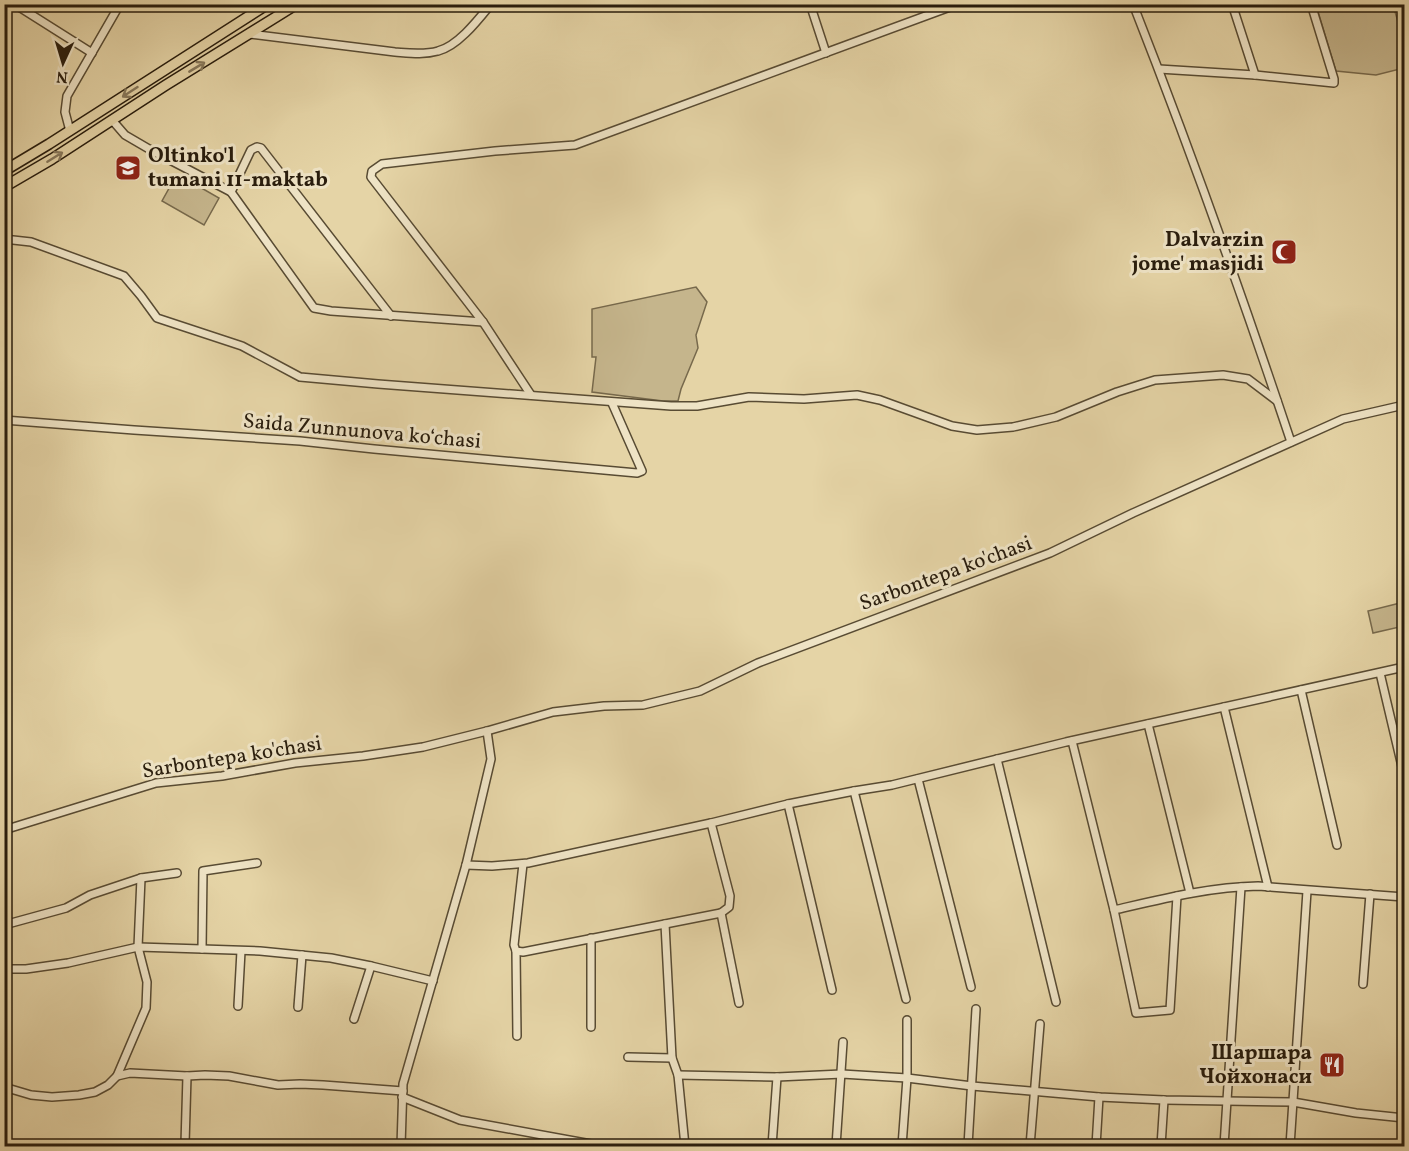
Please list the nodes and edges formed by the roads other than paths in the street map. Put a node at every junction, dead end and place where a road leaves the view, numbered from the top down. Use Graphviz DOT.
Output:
graph roads {
  1 [pos="120,4"];
  2 [pos="268,4"];
  3 [pos="297,4"];
  4 [pos="491,4"];
  5 [pos="810,4"];
  6 [pos="958,4"];
  7 [pos="1133,4"];
  8 [pos="1232,4"];
  9 [pos="1311,4"];
  10 [pos="1400,4"];
  11 [pos="16,5"];
  12 [pos="1404,18"];
  13 [pos="250,34"];
  14 [pos="92,53"];
  15 [pos="826,53"];
  16 [pos="1159,69"];
  17 [pos="159,74"];
  18 [pos="1255,75"];
  19 [pos="166,85"];
  20 [pos="112,120"];
  21 [pos="70,131"];
  22 [pos="4,171"];
  23 [pos="4,187"];
  24 [pos="231,192"];
  25 [pos="4,239"];
  26 [pos="391,316"];
  27 [pos="483,322"];
  28 [pos="531,395"];
  29 [pos="1277,401"];
  30 [pos="612,403"];
  31 [pos="1404,405"];
  32 [pos="4,420"];
  33 [pos="1291,442"];
  34 [pos="1404,668"];
  35 [pos="1380,673"];
  36 [pos="1301,690"];
  37 [pos="1224,707"];
  38 [pos="1148,724"];
  39 [pos="487,731"];
  40 [pos="1072,741"];
  41 [pos="997,759"];
  42 [pos="1404,775"];
  43 [pos="918,779"];
  44 [pos="854,791"];
  45 [pos="788,804"];
  46 [pos="4,809"];
  47 [pos="711,823"];
  48 [pos="6,829"];
  49 [pos="1337,845"];
  50 [pos="257,863"];
  51 [pos="523,864"];
  52 [pos="466,865"];
  53 [pos="177,873"];
  54 [pos="141,878"];
  55 [pos="1241,887"];
  56 [pos="1268,887"];
  57 [pos="1307,891"];
  58 [pos="1190,893"];
  59 [pos="1370,894"];
  60 [pos="1177,896"];
  61 [pos="1404,897"];
  62 [pos="1114,910"];
  63 [pos="721,913"];
  64 [pos="665,924"];
  65 [pos="4,925"];
  66 [pos="591,938"];
  67 [pos="138,947"];
  68 [pos="202,949"];
  69 [pos="241,951"];
  70 [pos="516,951"];
  71 [pos="302,955"];
  72 [pos="371,966"];
  73 [pos="4,969"];
  74 [pos="432,981"];
  75 [pos="1363,984"];
  76 [pos="971,987"];
  77 [pos="832,990"];
  78 [pos="906,999"];
  79 [pos="1056,1002"];
  80 [pos="739,1003"];
  81 [pos="238,1006"];
  82 [pos="298,1007"];
  83 [pos="976,1009"];
  84 [pos="354,1019"];
  85 [pos="908,1020"];
  86 [pos="1040,1024"];
  87 [pos="591,1027"];
  88 [pos="517,1036"];
  89 [pos="843,1042"];
  90 [pos="628,1057"];
  91 [pos="672,1058"];
  92 [pos="842,1074"];
  93 [pos="678,1075"];
  94 [pos="117,1076"];
  95 [pos="188,1076"];
  96 [pos="777,1077"];
  97 [pos="907,1078"];
  98 [pos="972,1086"];
  99 [pos="4,1087"];
  100 [pos="1034,1092"];
  101 [pos="402,1094"];
  102 [pos="1099,1097"];
  103 [pos="1164,1100"];
  104 [pos="1227,1101"];
  105 [pos="1293,1102"];
  106 [pos="1404,1118"];
  107 [pos="185,1144"];
  108 [pos="156,1146"];
  109 [pos="173,1146"];
  110 [pos="218,1146"];
  111 [pos="401,1146"];
  112 [pos="602,1146"];
  113 [pos="685,1146"];
  114 [pos="772,1146"];
  115 [pos="836,1146"];
  116 [pos="902,1146"];
  117 [pos="968,1146"];
  118 [pos="1030,1146"];
  119 [pos="1096,1146"];
  120 [pos="1161,1146"];
  121 [pos="1224,1146"];
  122 [pos="1290,1146"];
  1 -- 14 [label="street"];
  2 -- 17 [label="main road"];
  3 -- 13 [label="main road"];
  4 -- 13 [label="street"];
  5 -- 15 [label="street"];
  6 -- 15 [label="street"];
  7 -- 16 [label="street"];
  8 -- 18 [label="street"];
  9 -- 18 [label="street"];
  10 -- 12 [label="street"];
  11 -- 14 [label="street"];
  19 -- 13 [label="main road, one-way"];
  14 -- 21 [label="street"];
  15 -- 27 [label="street"];
  16 -- 18 [label="street"];
  16 -- 29 [label="street"];
  17 -- 19 [label="main road"];
  17 -- 21 [label="main road, one-way"];
  19 -- 20 [label="main road"];
  23 -- 20 [label="main road, one-way"];
  20 -- 24 [label="street"];
  21 -- 22 [label="main road"];
  24 -- 26 [label="street"];
  24 -- 26 [label="street"];
  25 -- 28 [label="street"];
  26 -- 27 [label="street"];
  27 -- 28 [label="street"];
  28 -- 30 [label="street"];
  29 -- 30 [label="street"];
  29 -- 33 [label="street"];
  30 -- 32 [label="street, Saida Zunnunova koʻchasi"];
  31 -- 33 [label="street, Sarbontepa ko'chasi"];
  33 -- 39 [label="street, Sarbontepa ko'chasi"];
  34 -- 35 [label="street"];
  35 -- 36 [label="street"];
  35 -- 42 [label="street"];
  36 -- 37 [label="street"];
  36 -- 49 [label="street"];
  37 -- 38 [label="street"];
  37 -- 56 [label="street"];
  38 -- 40 [label="street"];
  38 -- 58 [label="street"];
  39 -- 48 [label="street, Sarbontepa ko'chasi"];
  39 -- 52 [label="street"];
  40 -- 41 [label="street"];
  40 -- 62 [label="street"];
  41 -- 43 [label="street"];
  41 -- 79 [label="street"];
  43 -- 44 [label="street"];
  43 -- 76 [label="street"];
  44 -- 45 [label="street"];
  44 -- 78 [label="street"];
  45 -- 47 [label="street"];
  45 -- 77 [label="street"];
  46 -- 48 [label="street"];
  47 -- 51 [label="street"];
  47 -- 63 [label="street"];
  50 -- 68 [label="street"];
  51 -- 52 [label="street"];
  51 -- 70 [label="street"];
  52 -- 74 [label="street"];
  53 -- 54 [label="street"];
  54 -- 65 [label="street"];
  54 -- 67 [label="street"];
  55 -- 56 [label="street"];
  55 -- 58 [label="street"];
  55 -- 104 [label="street"];
  56 -- 57 [label="street"];
  57 -- 59 [label="street"];
  57 -- 105 [label="street"];
  58 -- 60 [label="street"];
  59 -- 61 [label="street"];
  59 -- 75 [label="street"];
  60 -- 62 [label="street"];
  60 -- 62 [label="street"];
  63 -- 64 [label="street"];
  63 -- 80 [label="street"];
  64 -- 66 [label="street"];
  64 -- 91 [label="street"];
  66 -- 70 [label="street"];
  66 -- 87 [label="street"];
  67 -- 68 [label="street"];
  67 -- 73 [label="street"];
  67 -- 94 [label="street"];
  68 -- 69 [label="street"];
  69 -- 71 [label="street"];
  69 -- 81 [label="street"];
  70 -- 88 [label="street"];
  71 -- 72 [label="street"];
  71 -- 82 [label="street"];
  72 -- 74 [label="street"];
  72 -- 84 [label="street"];
  74 -- 101 [label="street"];
  83 -- 98 [label="street"];
  85 -- 97 [label="street"];
  86 -- 100 [label="street"];
  89 -- 92 [label="street"];
  90 -- 91 [label="street"];
  91 -- 93 [label="street"];
  92 -- 96 [label="street"];
  92 -- 97 [label="street"];
  92 -- 115 [label="street"];
  93 -- 96 [label="street"];
  93 -- 113 [label="street"];
  94 -- 95 [label="street"];
  94 -- 99 [label="street"];
  95 -- 101 [label="street"];
  95 -- 107 [label="street"];
  96 -- 114 [label="street"];
  97 -- 98 [label="street"];
  97 -- 116 [label="street"];
  98 -- 100 [label="street"];
  98 -- 117 [label="street"];
  100 -- 102 [label="street"];
  100 -- 118 [label="street"];
  101 -- 111 [label="street"];
  101 -- 112 [label="street"];
  102 -- 103 [label="street"];
  102 -- 119 [label="street"];
  103 -- 104 [label="street"];
  103 -- 120 [label="street"];
  104 -- 105 [label="street"];
  104 -- 121 [label="street"];
  105 -- 106 [label="street"];
  105 -- 122 [label="street"];
  107 -- 109 [label="street"];
  107 -- 110 [label="street"];
  108 -- 109 [label="street"];
}
